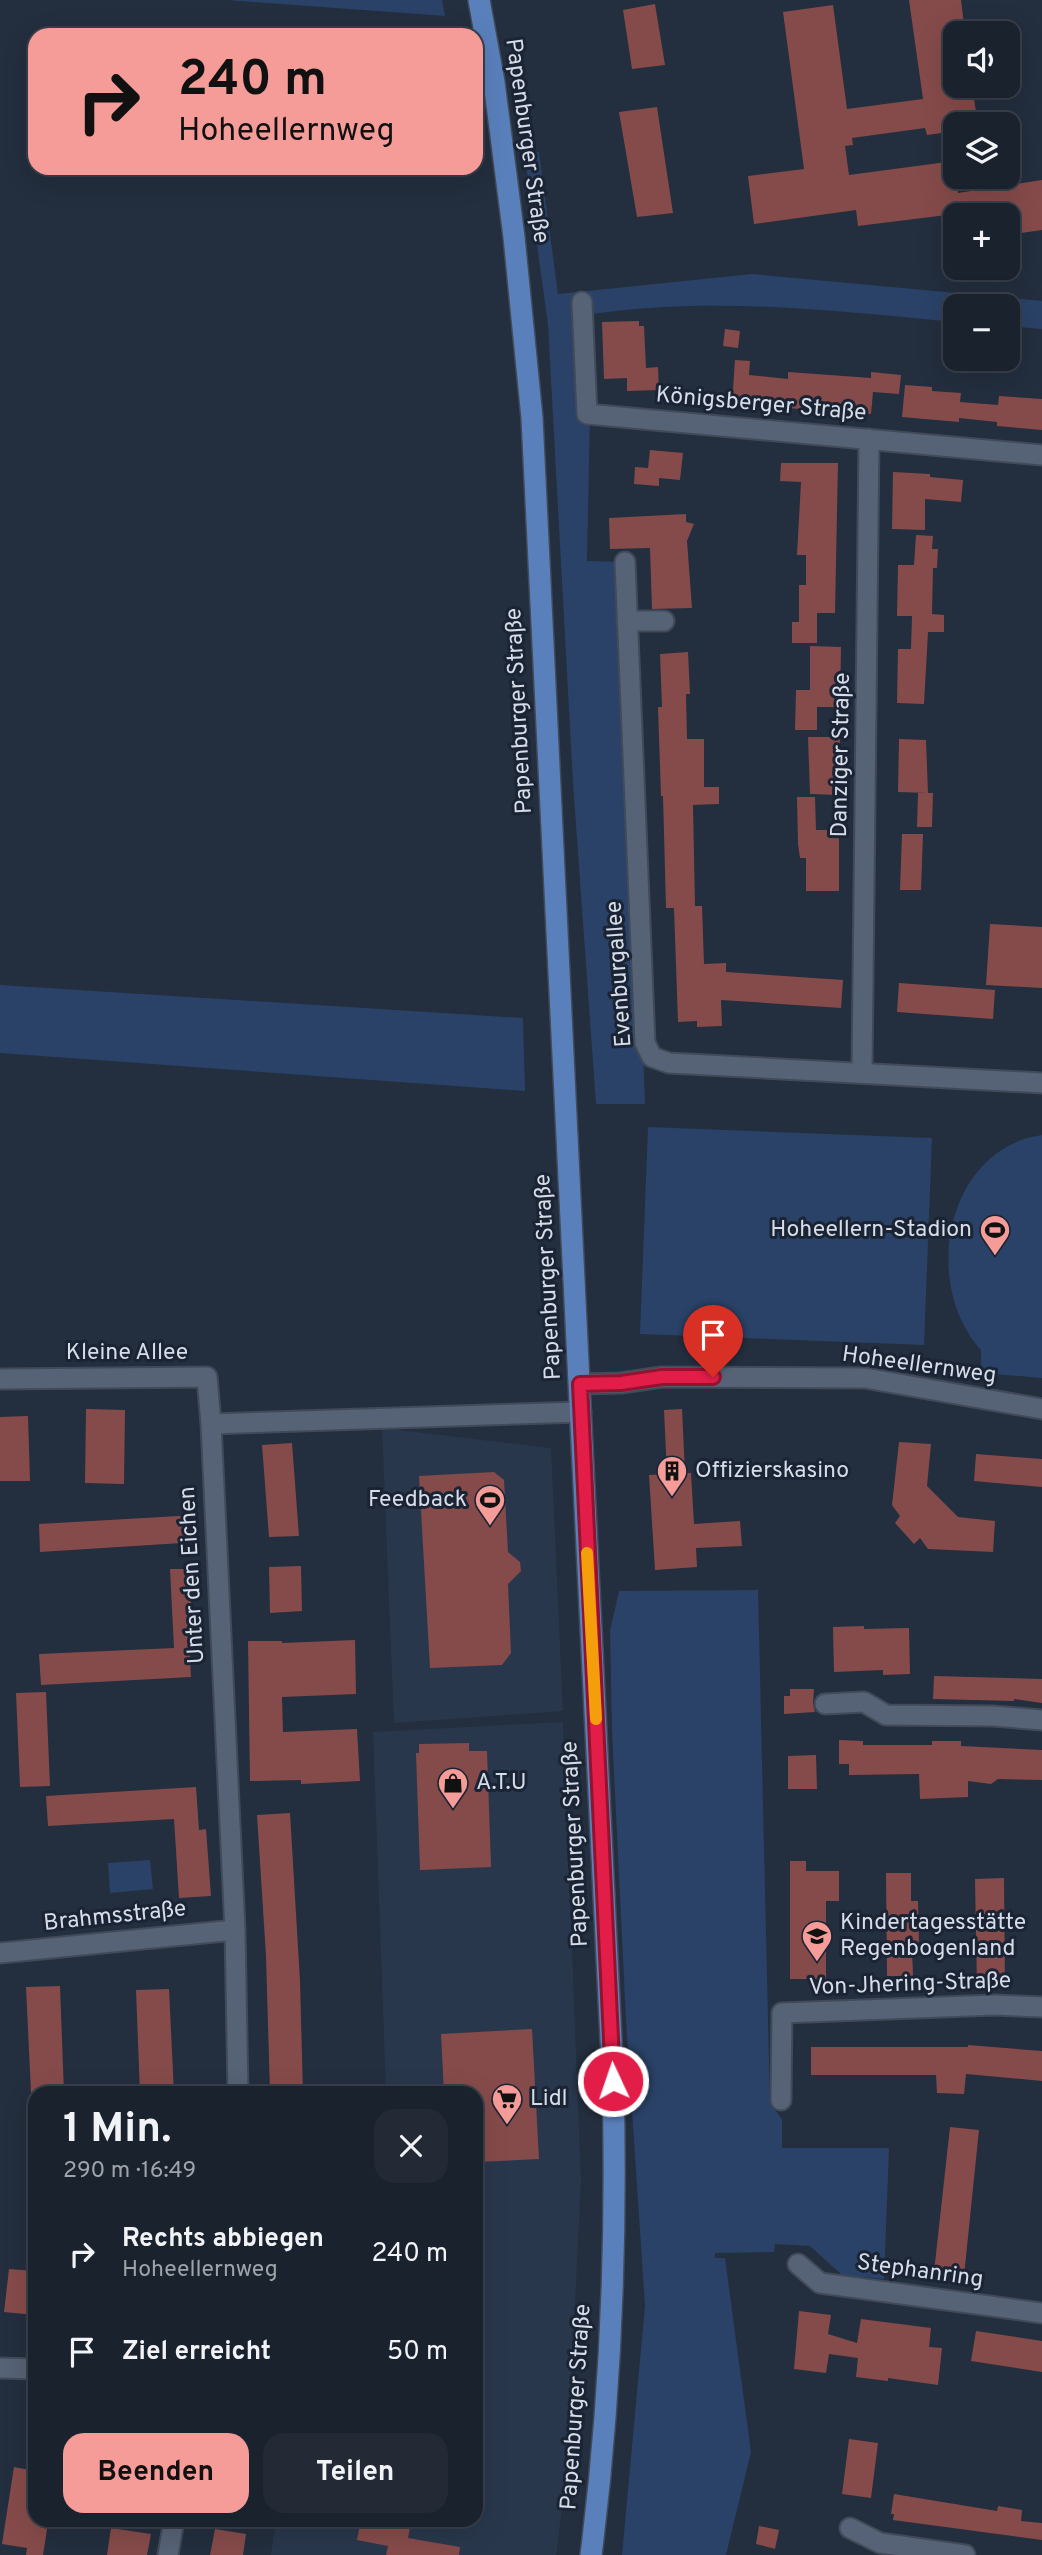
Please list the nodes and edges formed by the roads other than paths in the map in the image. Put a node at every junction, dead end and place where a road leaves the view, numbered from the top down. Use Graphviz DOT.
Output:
graph roads {
  1 [pos="479,0"];
  2 [pos="582,302"];
  3 [pos="869,439"];
  4 [pos="1042,454"];
  5 [pos="625,562"];
  6 [pos="627,621"];
  7 [pos="664,621"];
  8 [pos="862,1072"];
  9 [pos="1042,1083"];
  10 [pos="0,1379"];
  11 [pos="580,1384"];
  12 [pos="1042,1409"];
  13 [pos="581,1412"];
  14 [pos="211,1424"];
  15 [pos="825,1704"];
  16 [pos="1042,1720"];
  17 [pos="235,1930"];
  18 [pos="0,1953"];
  19 [pos="1042,2007"];
  20 [pos="238,2086"];
  21 [pos="781,2101"];
  22 [pos="798,2264"];
  23 [pos="1042,2313"];
  24 [pos="0,2368"];
  25 [pos="28,2370"];
  26 [pos="173,2527"];
  27 [pos="850,2528"];
  28 [pos="168,2555"];
  29 [pos="590,2555"];
  30 [pos="965,2555"];
  1 -- 11 [label="main road, Papenburger Straße"];
  2 -- 3 [label="street, Königsberger Straße"];
  3 -- 4 [label="street, Königsberger Straße"];
  3 -- 8 [label="street, Danziger Straße"];
  5 -- 6 [label="street, Evenburgallee"];
  6 -- 7 [label="street"];
  6 -- 8 [label="street, Evenburgallee"];
  8 -- 9 [label="street, Evenburgallee"];
  10 -- 14 [label="street, Kleine Allee"];
  11 -- 12 [label="street, Hoheellernweg"];
  11 -- 13 [label="main road, Papenburger Straße"];
  13 -- 14 [label="street"];
  13 -- 29 [label="main road, Papenburger Straße"];
  14 -- 17 [label="street, Unter den Eichen"];
  15 -- 16 [label="street"];
  17 -- 18 [label="street, Brahmsstraße"];
  17 -- 20 [label="street, Unter den Eichen"];
  19 -- 21 [label="street, Von-Jhering-Straße"];
  22 -- 23 [label="street, Stephanring"];
  24 -- 25 [label="street"];
  26 -- 28 [label="street"];
  27 -- 30 [label="street"];
}
